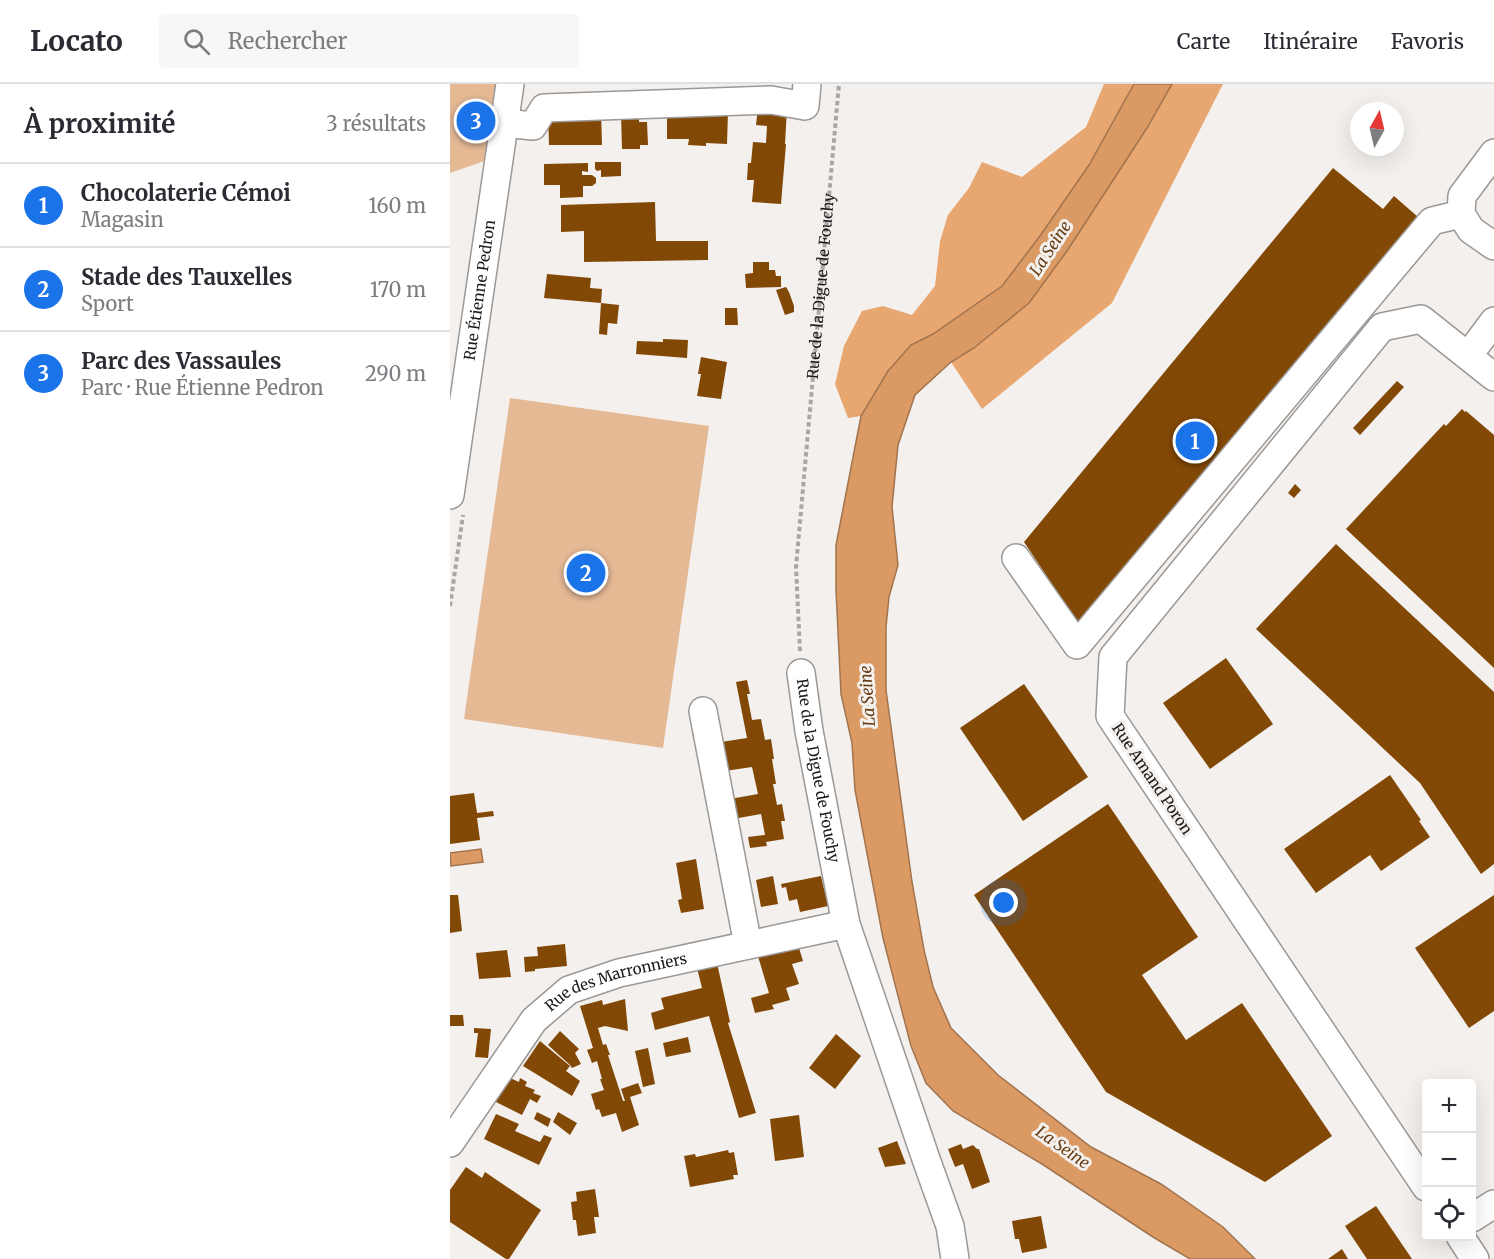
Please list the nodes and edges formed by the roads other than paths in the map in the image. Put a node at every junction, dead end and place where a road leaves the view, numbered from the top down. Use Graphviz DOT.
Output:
graph roads {
  1 [pos="510,84"];
  2 [pos="807,84"];
  3 [pos="504,123"];
  4 [pos="1494,153"];
  5 [pos="1461,214"];
  6 [pos="1494,246"];
  7 [pos="1494,321"];
  8 [pos="1468,356"];
  9 [pos="1494,377"];
  10 [pos="450,495"];
  11 [pos="1016,558"];
  12 [pos="801,673"];
  13 [pos="703,711"];
  14 [pos="846,924"];
  15 [pos="748,945"];
  16 [pos="452,1138"];
  17 [pos="1422,1181"];
  18 [pos="1494,1204"];
  19 [pos="1476,1215"];
  20 [pos="1463,1241"];
  21 [pos="955,1259"];
  22 [pos="1475,1259"];
  1 -- 3 [label="street, Rue Étienne Pedron"];
  2 -- 3 [label="street"];
  3 -- 10 [label="street, Rue Étienne Pedron"];
  4 -- 5 [label="street"];
  5 -- 6 [label="street"];
  5 -- 11 [label="street"];
  7 -- 8 [label="street"];
  8 -- 9 [label="street"];
  8 -- 17 [label="street, Rue Amand Poron"];
  12 -- 14 [label="street, Rue de la Digue de Fouchy"];
  13 -- 15 [label="street"];
  14 -- 15 [label="street, Rue des Marronniers"];
  14 -- 21 [label="street, Rue de la Digue de Fouchy"];
  15 -- 16 [label="street, Rue des Marronniers"];
  18 -- 19 [label="street"];
  20 -- 22 [label="street"];
}
